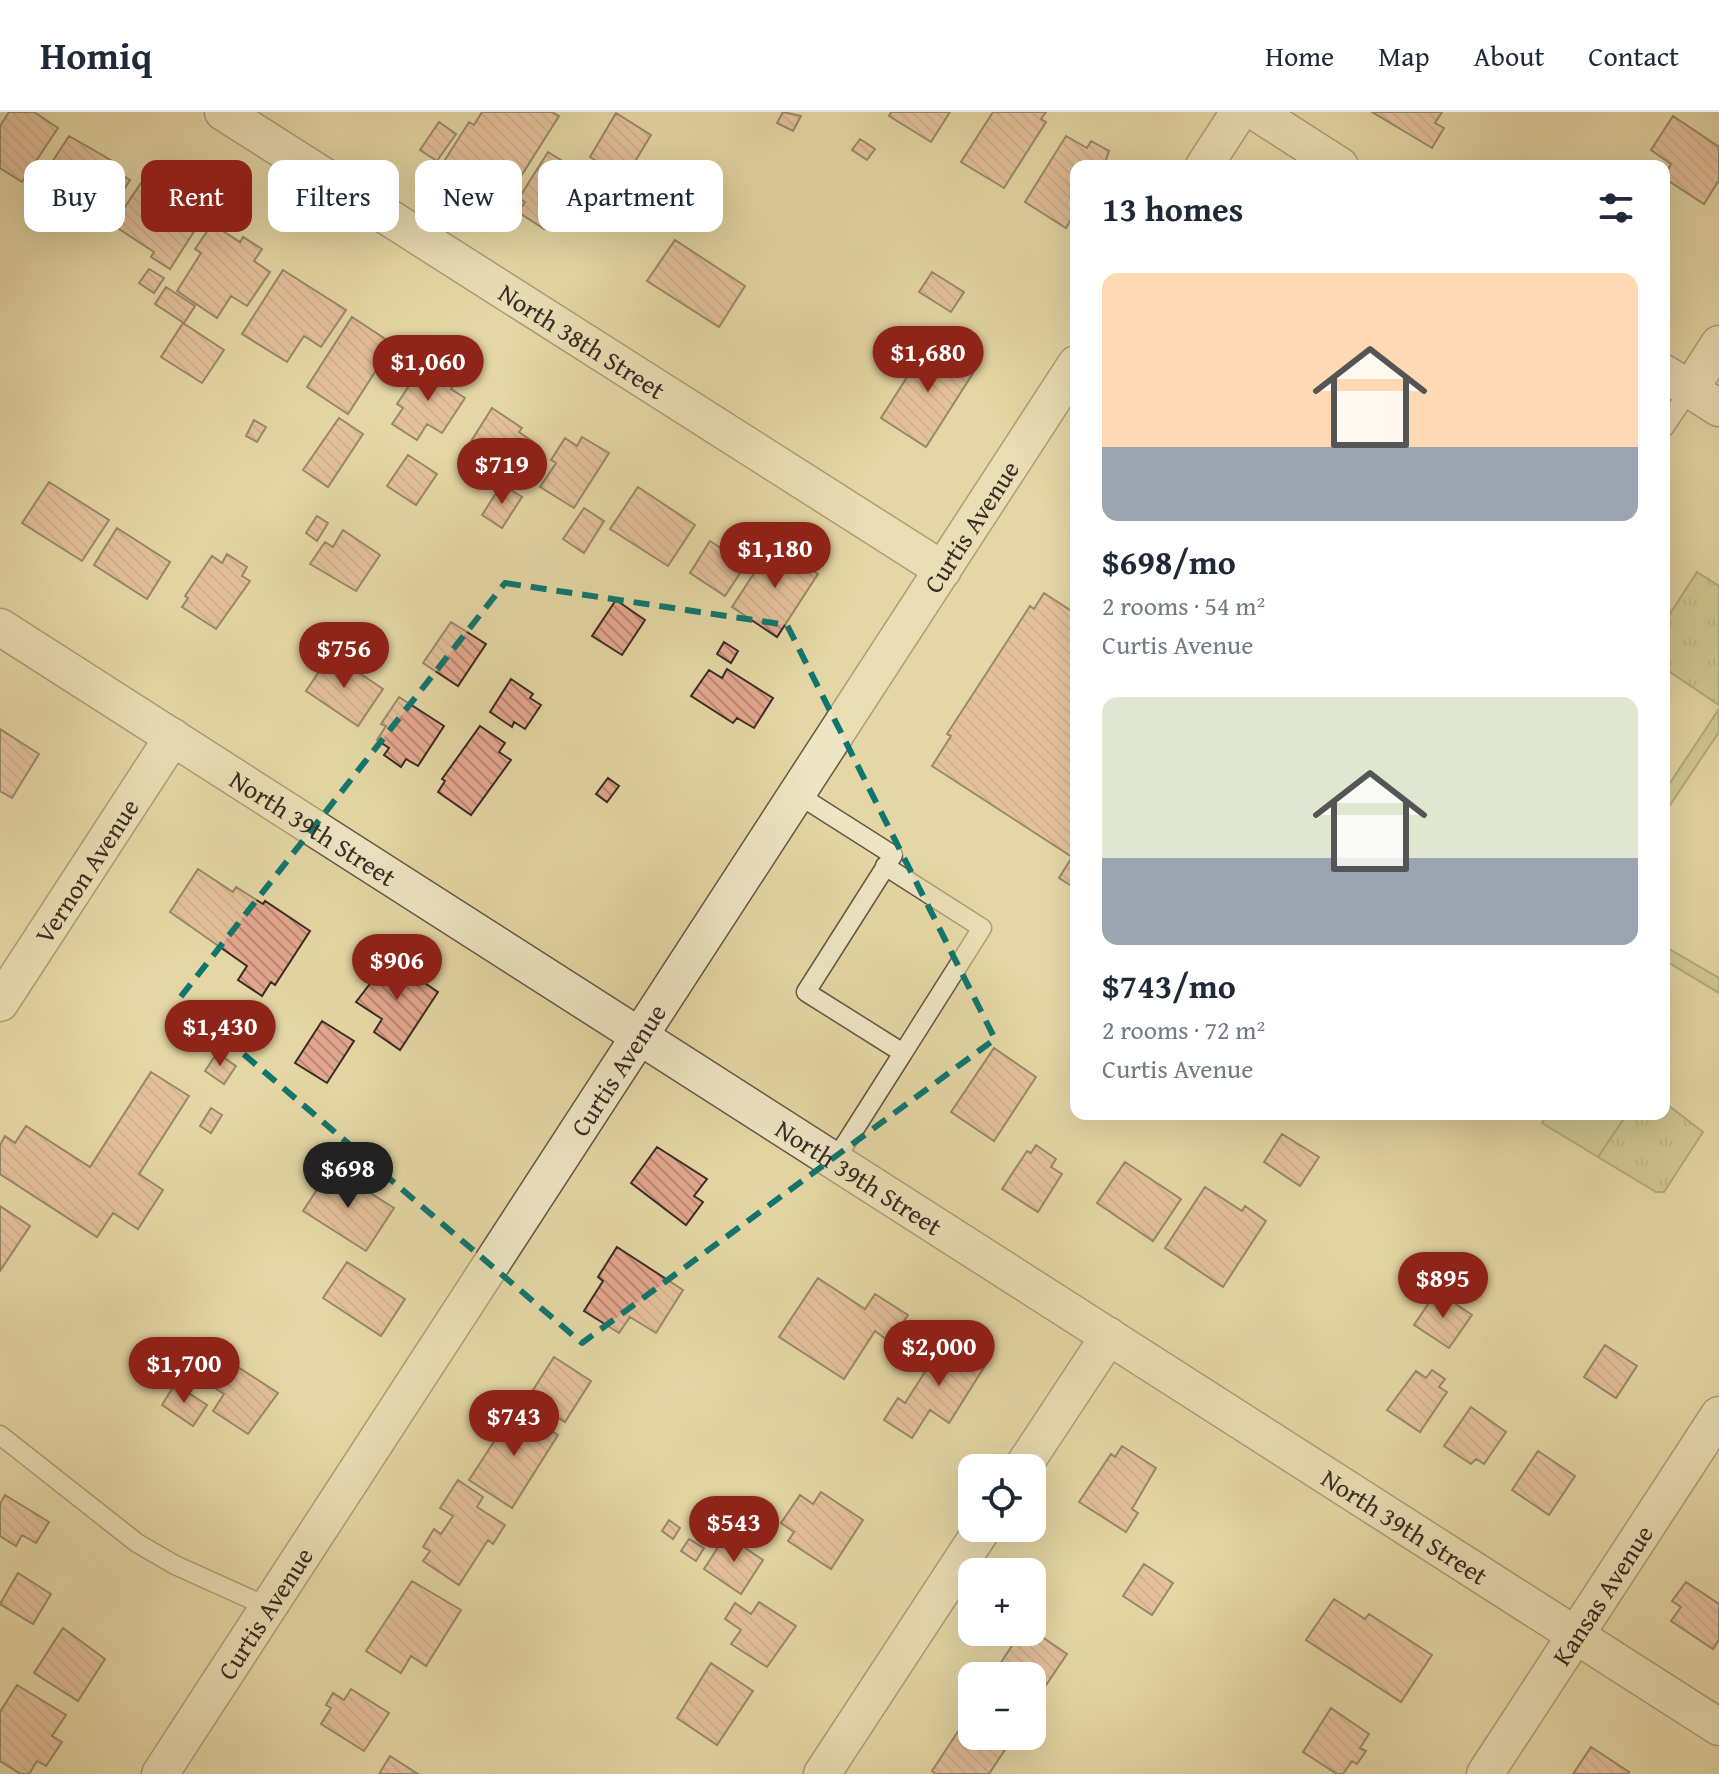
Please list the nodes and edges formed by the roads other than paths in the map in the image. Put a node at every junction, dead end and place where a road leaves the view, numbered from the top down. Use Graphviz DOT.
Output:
graph roads {
  1 [pos="223,112"];
  2 [pos="1239,112"];
  3 [pos="1256,112"];
  4 [pos="1208,160"];
  5 [pos="1331,160"];
  6 [pos="1719,344"];
  7 [pos="1070,373"];
  8 [pos="1691,390"];
  9 [pos="1670,420"];
  10 [pos="943,570"];
  11 [pos="0,627"];
  12 [pos="173,737"];
  13 [pos="797,794"];
  14 [pos="885,866"];
  15 [pos="0,1003"];
  16 [pos="640,1034"];
  17 [pos="903,1053"];
  18 [pos="835,1160"];
  19 [pos="1109,1336"];
  20 [pos="1719,1415"];
  21 [pos="0,1435"];
  22 [pos="1031,1454"];
  23 [pos="974,1542"];
  24 [pos="268,1607"];
  25 [pos="1576,1634"];
  26 [pos="1719,1727"];
  27 [pos="160,1774"];
  28 [pos="822,1774"];
  29 [pos="1485,1774"];
  1 -- 10 [label="street, North 38th Street"];
  2 -- 4 [label="street"];
  3 -- 5 [label="street"];
  6 -- 8 [label="street"];
  7 -- 10 [label="street, Curtis Avenue"];
  8 -- 9 [label="lane"];
  10 -- 13 [label="street, Curtis Avenue"];
  11 -- 12 [label="street, North 39th Street"];
  12 -- 15 [label="street, Vernon Avenue"];
  12 -- 16 [label="street, North 39th Street"];
  13 -- 14 [label="lane"];
  13 -- 16 [label="street, Curtis Avenue"];
  14 -- 17 [label="lane"];
  14 -- 17 [label="lane"];
  16 -- 18 [label="street, North 39th Street"];
  16 -- 24 [label="street, Curtis Avenue"];
  17 -- 18 [label="lane"];
  18 -- 19 [label="street, North 39th Street"];
  19 -- 22 [label="street"];
  19 -- 25 [label="street, North 39th Street"];
  20 -- 25 [label="street, Kansas Avenue"];
  21 -- 24 [label="lane"];
  23 -- 28 [label="street"];
  24 -- 27 [label="street, Curtis Avenue"];
  25 -- 26 [label="street, North 39th Street"];
  25 -- 29 [label="street, Kansas Avenue"];
}
